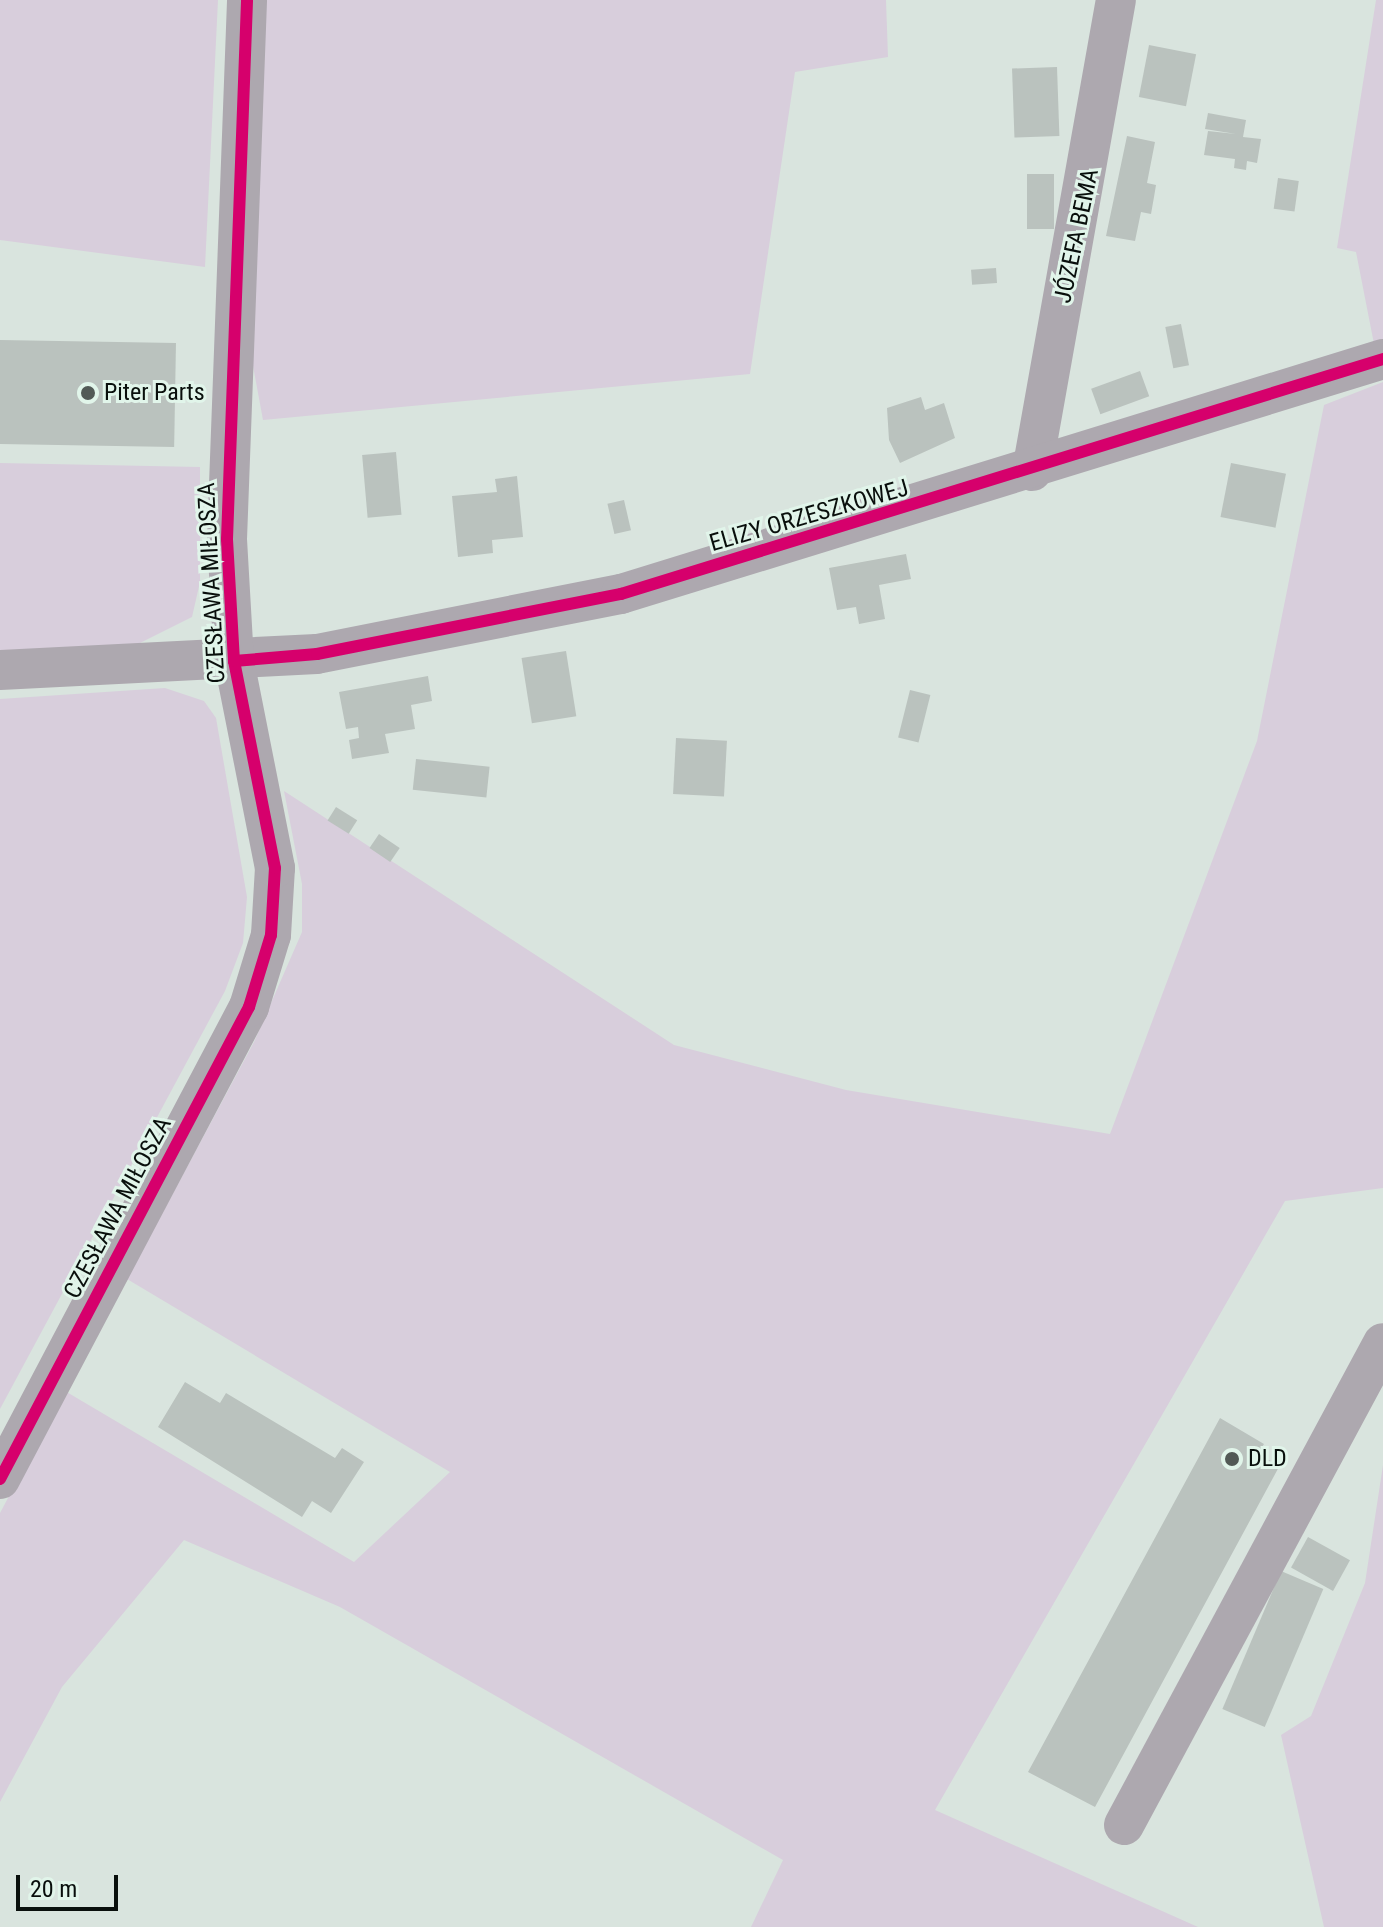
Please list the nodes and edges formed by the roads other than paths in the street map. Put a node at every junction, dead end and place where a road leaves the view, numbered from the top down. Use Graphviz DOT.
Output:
graph roads {
  1 [pos="247,0"];
  2 [pos="1116,0"];
  3 [pos="1383,359"];
  4 [pos="1032,471"];
  5 [pos="234,661"];
  6 [pos="0,670"];
  7 [pos="1383,1343"];
  8 [pos="0,1479"];
  9 [pos="1124,1825"];
  1 -- 5 [label="street, CZESŁAWA MIŁOSZA"];
  2 -- 4 [label="street, JÓZEFA BEMA"];
  3 -- 4 [label="street, ELIZY ORZESZKOWEJ"];
  4 -- 5 [label="street, ELIZY ORZESZKOWEJ"];
  5 -- 6 [label="street, ELIZY ORZESZKOWEJ"];
  5 -- 8 [label="street, CZESŁAWA MIŁOSZA"];
  7 -- 9 [label="street"];
}
